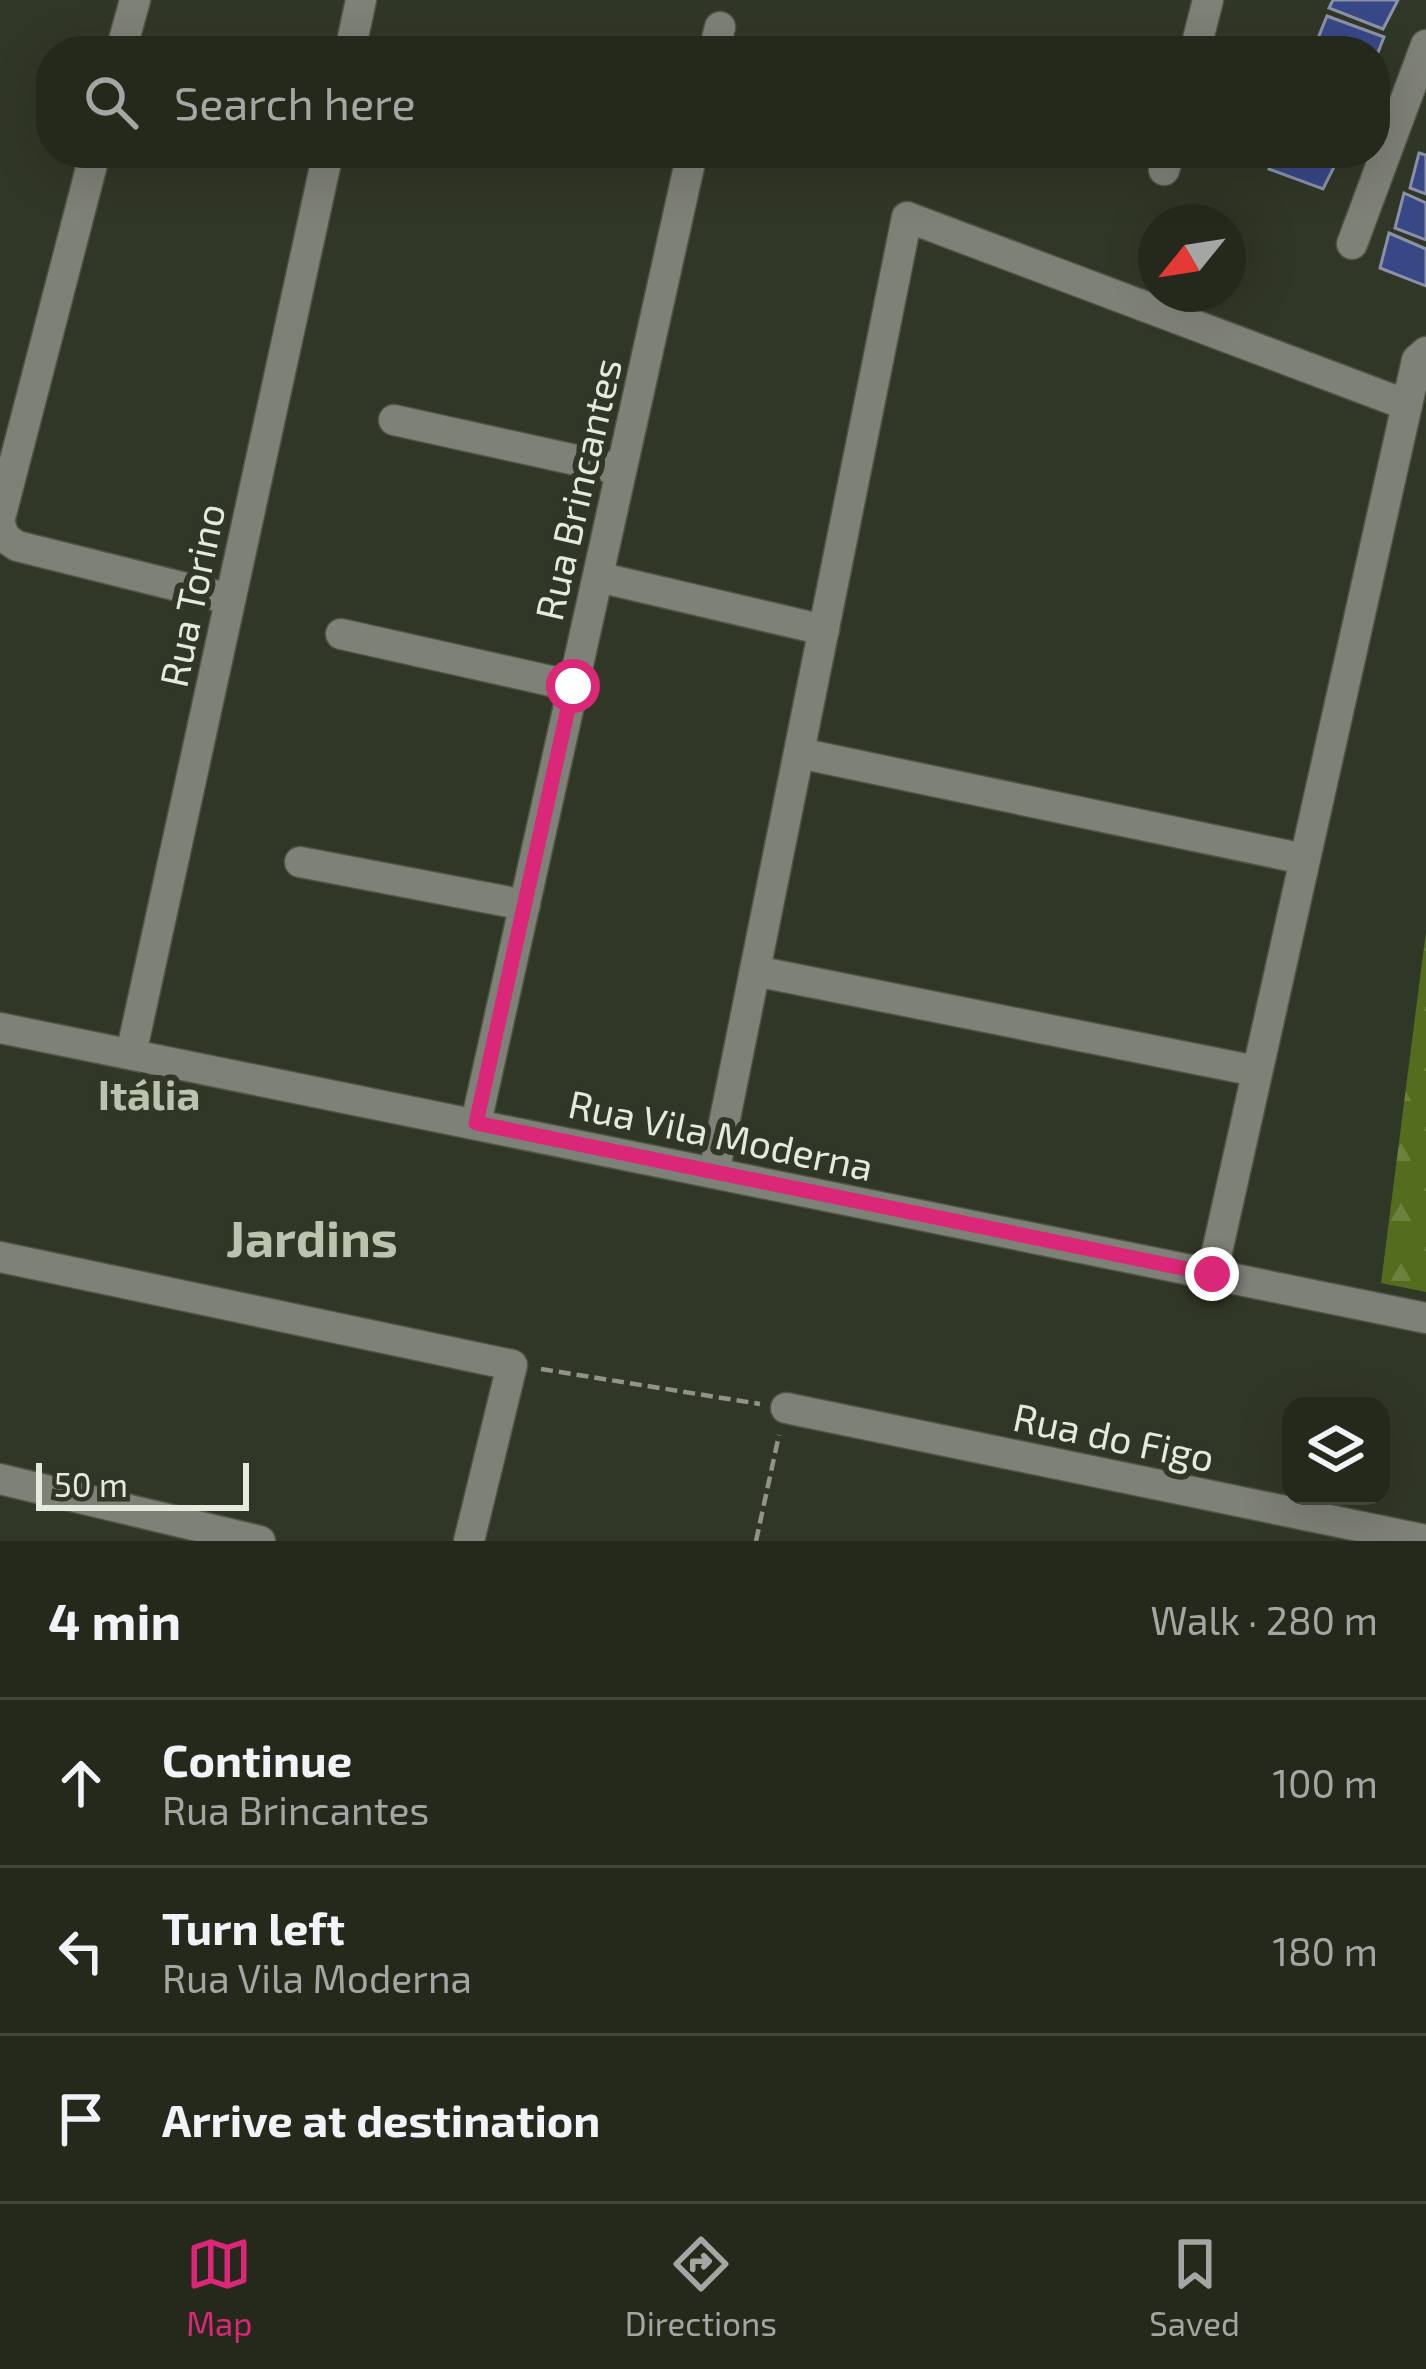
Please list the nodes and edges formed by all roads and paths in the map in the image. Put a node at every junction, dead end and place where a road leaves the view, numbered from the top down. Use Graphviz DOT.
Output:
graph roads {
  1 [pos="135,0"];
  2 [pos="362,0"];
  3 [pos="1208,0"];
  4 [pos="126,36"];
  5 [pos="354,36"];
  6 [pos="1199,36"];
  7 [pos="1426,45"];
  8 [pos="1390,142"];
  9 [pos="91,168"];
  10 [pos="325,168"];
  11 [pos="689,168"];
  12 [pos="1380,168"];
  13 [pos="1352,244"];
  14 [pos="1426,352"];
  15 [pos="1407,405"];
  16 [pos="394,420"];
  17 [pos="621,470"];
  18 [pos="6,529"];
  19 [pos="598,577"];
  20 [pos="230,599"];
  21 [pos="824,630"];
  22 [pos="341,634"];
  23 [pos="573,686"];
  24 [pos="799,753"];
  25 [pos="1304,859"];
  26 [pos="300,862"];
  27 [pos="525,905"];
  28 [pos="755,971"];
  29 [pos="0,1028"];
  30 [pos="131,1054"];
  31 [pos="1256,1071"];
  32 [pos="476,1123"];
  33 [pos="714,1173"];
  34 [pos="0,1257"];
  35 [pos="1212,1274"];
  36 [pos="1426,1318"];
  37 [pos="512,1365"];
  38 [pos="786,1408"];
  39 [pos="0,1479"];
  40 [pos="205,1535"];
  41 [pos="1426,1540"];
  42 [pos="260,1541"];
  43 [pos="469,1541"];
  44 [pos="756,1541"];
  1 -- 4 [label="street"];
  2 -- 5 [label="street"];
  3 -- 6 [label="street"];
  7 -- 8 [label="street"];
  9 -- 18 [label="street"];
  10 -- 20 [label="street, Rua Torino"];
  11 -- 17 [label="street, Rua Brincantes"];
  12 -- 13 [label="street"];
  14 -- 15 [label="street"];
  15 -- 21 [label="street"];
  15 -- 25 [label="street"];
  16 -- 17 [label="street"];
  17 -- 19 [label="street, Rua Brincantes"];
  18 -- 20 [label="street"];
  19 -- 21 [label="street"];
  19 -- 23 [label="street, Rua Brincantes"];
  20 -- 30 [label="street, Rua Torino"];
  21 -- 24 [label="street"];
  22 -- 23 [label="street"];
  23 -- 27 [label="street, Rua Brincantes"];
  24 -- 25 [label="street"];
  24 -- 28 [label="street"];
  25 -- 31 [label="street"];
  26 -- 27 [label="street"];
  27 -- 32 [label="street, Rua Brincantes"];
  28 -- 31 [label="street"];
  28 -- 33 [label="street"];
  29 -- 30 [label="street, Rua Vila Moderna"];
  30 -- 32 [label="street, Rua Vila Moderna"];
  31 -- 35 [label="street"];
  32 -- 33 [label="street, Rua Vila Moderna"];
  33 -- 35 [label="street, Rua Vila Moderna"];
  34 -- 37 [label="street"];
  35 -- 36 [label="street, Rua Vila Moderna"];
  37 -- 38 [label="path"];
  37 -- 43 [label="street"];
  38 -- 41 [label="street, Rua do Figo"];
  38 -- 44 [label="path"];
  39 -- 40 [label="street"];
  40 -- 42 [label="street"];
}
